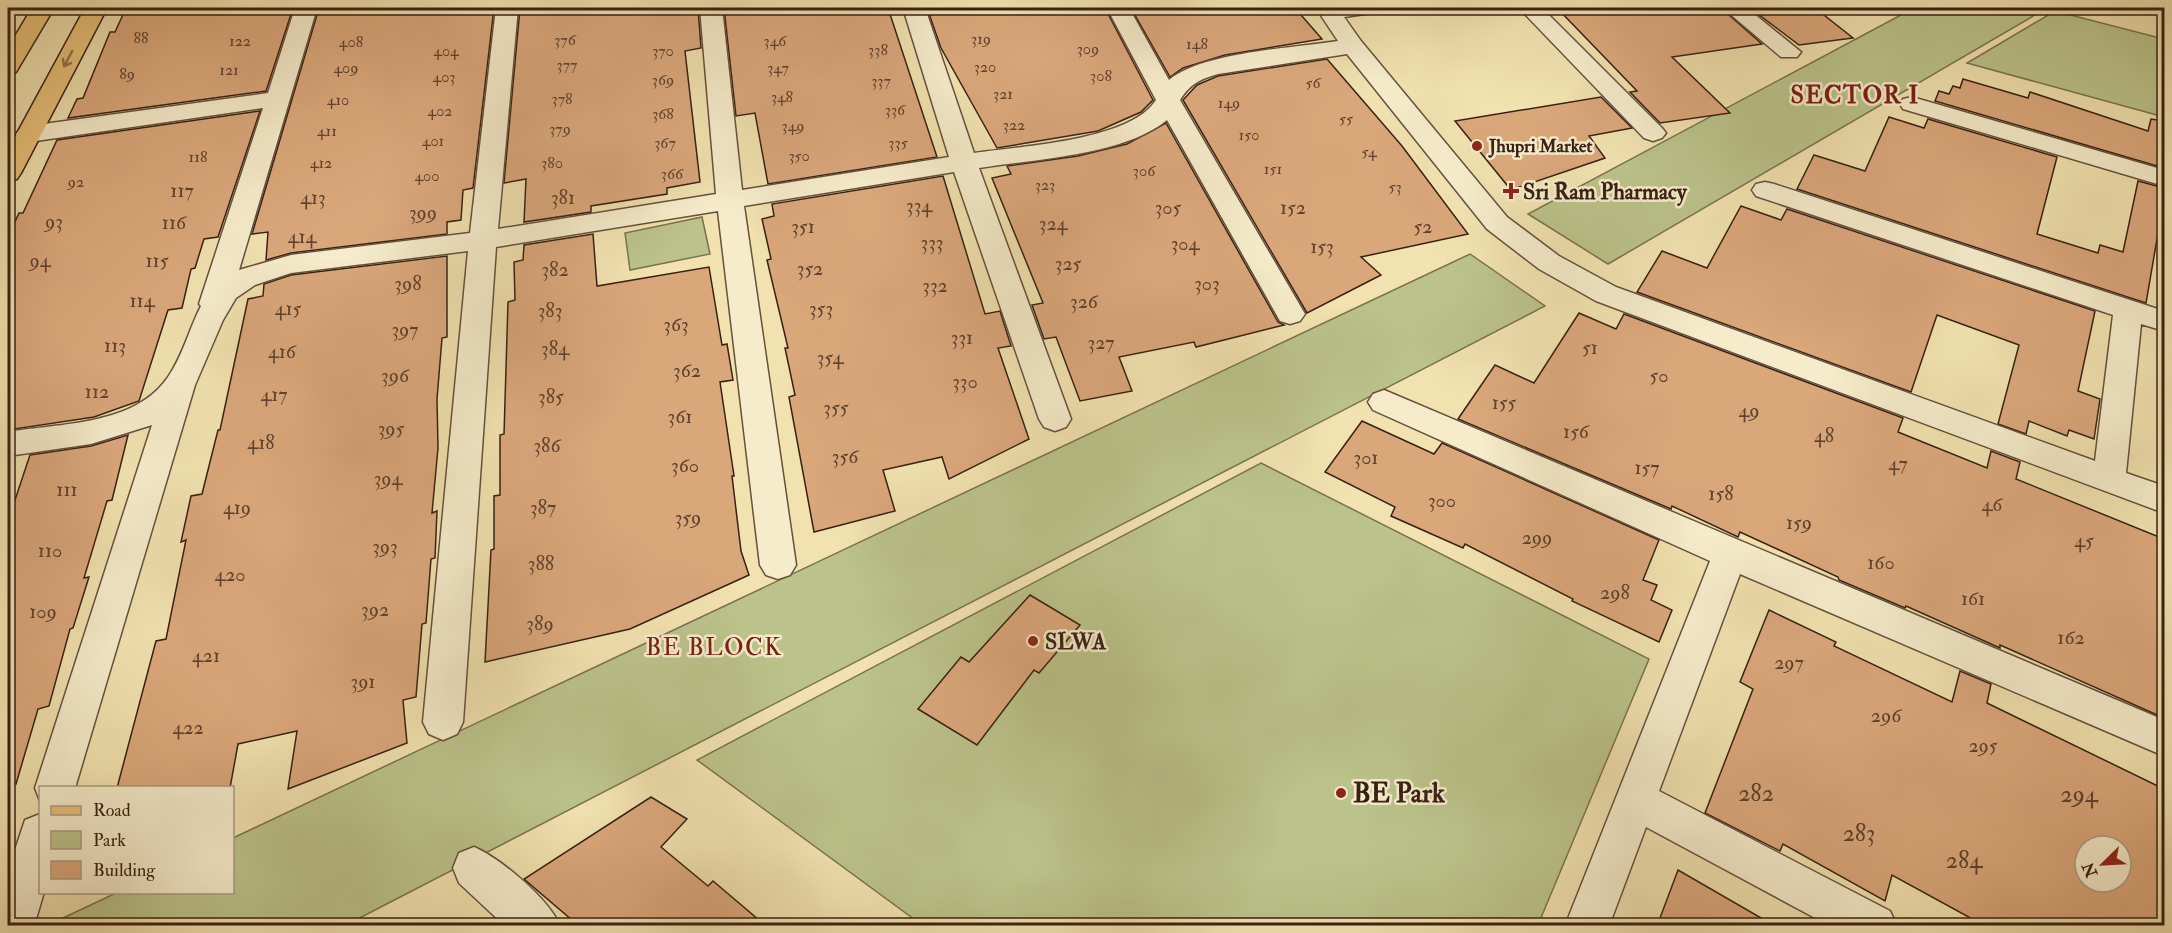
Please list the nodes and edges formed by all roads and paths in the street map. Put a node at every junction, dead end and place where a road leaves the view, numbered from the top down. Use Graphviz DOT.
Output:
graph roads {
  1 [pos="43,8"];
  2 [pos="96,8"];
  3 [pos="306,8"];
  4 [pos="507,8"];
  5 [pos="711,8"];
  6 [pos="914,8"];
  7 [pos="1118,8"];
  8 [pos="1364,8"];
  9 [pos="1530,8"];
  10 [pos="1734,8"];
  11 [pos="1328,10"];
  12 [pos="1353,46"];
  13 [pos="1789,52"];
  14 [pos="8,67"];
  15 [pos="276,99"];
  16 [pos="1168,100"];
  17 [pos="1912,104"];
  18 [pos="1653,133"];
  19 [pos="29,134"];
  20 [pos="964,163"];
  21 [pos="8,173"];
  22 [pos="2164,178"];
  23 [pos="1765,190"];
  24 [pos="730,200"];
  25 [pos="483,240"];
  26 [pos="2128,309"];
  27 [pos="1290,314"];
  28 [pos="209,321"];
  29 [pos="2164,321"];
  30 [pos="180,386"];
  31 [pos="1384,402"];
  32 [pos="1055,419"];
  33 [pos="8,444"];
  34 [pos="2109,480"];
  35 [pos="2164,500"];
  36 [pos="1730,554"];
  37 [pos="778,565"];
  38 [pos="443,722"];
  39 [pos="2164,738"];
  40 [pos="56,786"];
  41 [pos="1636,800"];
  42 [pos="39,837"];
  43 [pos="474,868"];
  44 [pos="13,923"];
  45 [pos="538,926"];
  46 [pos="1587,926"];
  47 [pos="1875,926"];
  1 -- 14 [label="main road"];
  2 -- 19 [label="main road, one-way"];
  3 -- 15 [label="street"];
  4 -- 25 [label="street"];
  5 -- 24 [label="street"];
  6 -- 20 [label="street"];
  7 -- 16 [label="street"];
  8 -- 11 [label="street"];
  9 -- 18 [label="street"];
  10 -- 13 [label="street"];
  11 -- 12 [label="street"];
  12 -- 16 [label="street"];
  12 -- 34 [label="street"];
  15 -- 19 [label="street"];
  15 -- 28 [label="street"];
  16 -- 20 [label="street"];
  16 -- 27 [label="street"];
  17 -- 22 [label="street"];
  19 -- 21 [label="main road"];
  20 -- 24 [label="street"];
  20 -- 32 [label="street"];
  23 -- 26 [label="street"];
  24 -- 25 [label="street"];
  24 -- 37 [label="street"];
  25 -- 28 [label="street"];
  25 -- 38 [label="street"];
  26 -- 29 [label="street"];
  26 -- 34 [label="street"];
  28 -- 30 [label="street"];
  30 -- 33 [label="street"];
  30 -- 40 [label="street"];
  31 -- 36 [label="street"];
  34 -- 35 [label="street"];
  36 -- 39 [label="street"];
  36 -- 41 [label="street"];
  41 -- 46 [label="street"];
  41 -- 47 [label="street"];
  42 -- 44 [label="street"];
  43 -- 45 [label="street"];
}
